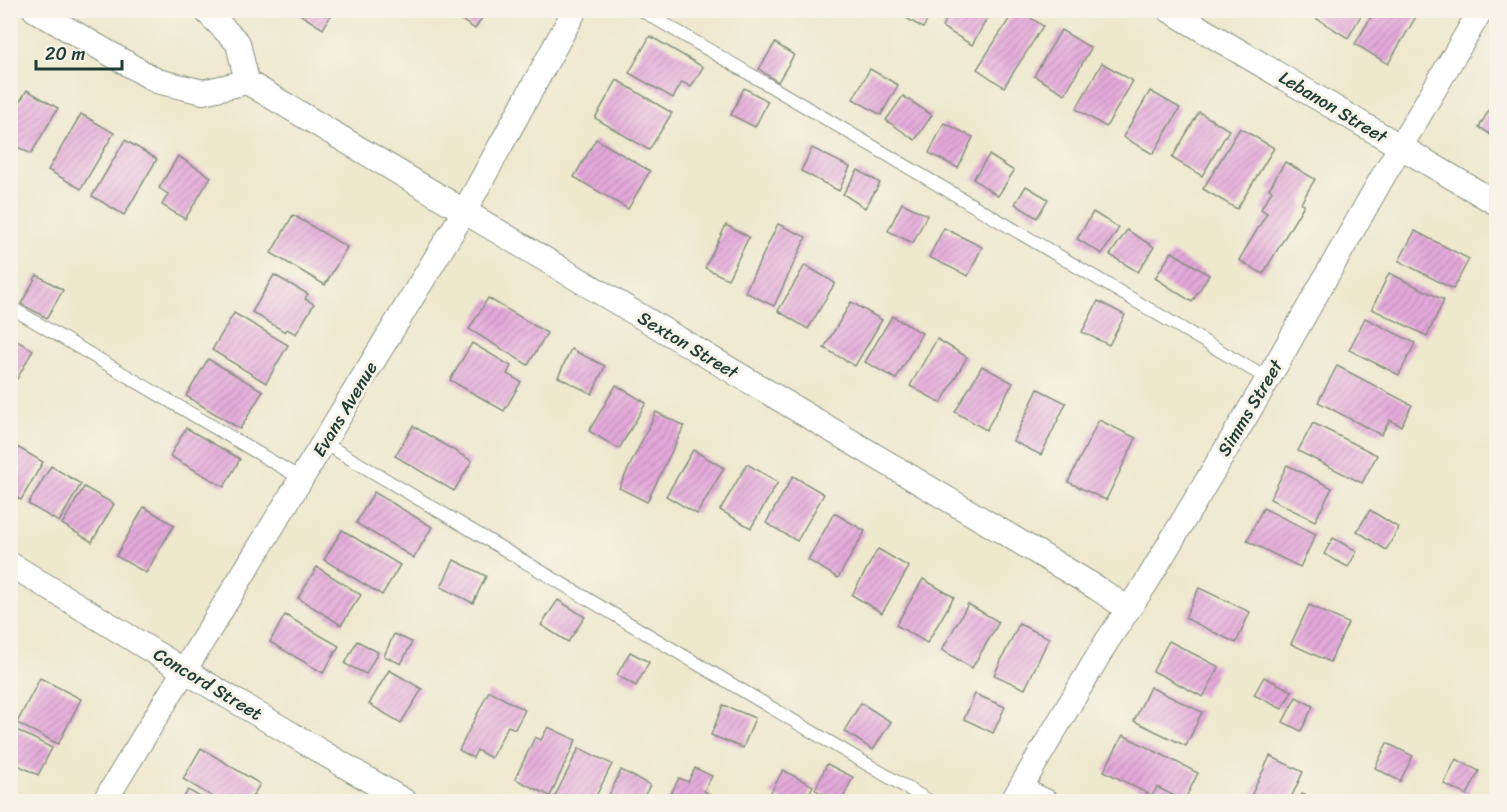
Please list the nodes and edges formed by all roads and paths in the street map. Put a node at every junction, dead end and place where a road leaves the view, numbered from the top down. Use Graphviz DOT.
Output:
graph roads {
  1 [pos="35,10"];
  2 [pos="205,10"];
  3 [pos="575,10"];
  4 [pos="641,10"];
  5 [pos="1169,10"];
  6 [pos="1481,10"];
  7 [pos="247,82"];
  8 [pos="1400,147"];
  9 [pos="1497,203"];
  10 [pos="464,212"];
  11 [pos="10,307"];
  12 [pos="1268,379"];
  13 [pos="324,443"];
  14 [pos="302,479"];
  15 [pos="10,564"];
  16 [pos="1128,609"];
  17 [pos="185,671"];
  18 [pos="1016,795"];
  19 [pos="10,797"];
  20 [pos="15,801"];
  21 [pos="104,801"];
  22 [pos="406,801"];
  23 [pos="931,801"];
  24 [pos="1047,801"];
  1 -- 7 [label="street"];
  2 -- 7 [label="street"];
  3 -- 10 [label="street, Evans Avenue"];
  4 -- 12 [label="lane"];
  5 -- 8 [label="street, Lebanon Street"];
  6 -- 8 [label="street, Simms Street"];
  7 -- 10 [label="street, Sexton Street"];
  8 -- 9 [label="street, Lebanon Street"];
  8 -- 12 [label="street, Simms Street"];
  10 -- 13 [label="street, Evans Avenue"];
  10 -- 16 [label="street, Sexton Street"];
  11 -- 14 [label="lane"];
  12 -- 16 [label="street, Simms Street"];
  13 -- 14 [label="street, Evans Avenue"];
  13 -- 23 [label="lane"];
  14 -- 17 [label="street, Evans Avenue"];
  15 -- 17 [label="street, Concord Street"];
  16 -- 18 [label="street, Simms Street"];
  17 -- 21 [label="street, Evans Avenue"];
  17 -- 22 [label="street, Concord Street"];
  18 -- 24 [label="street"];
  19 -- 20 [label="lane"];
}
